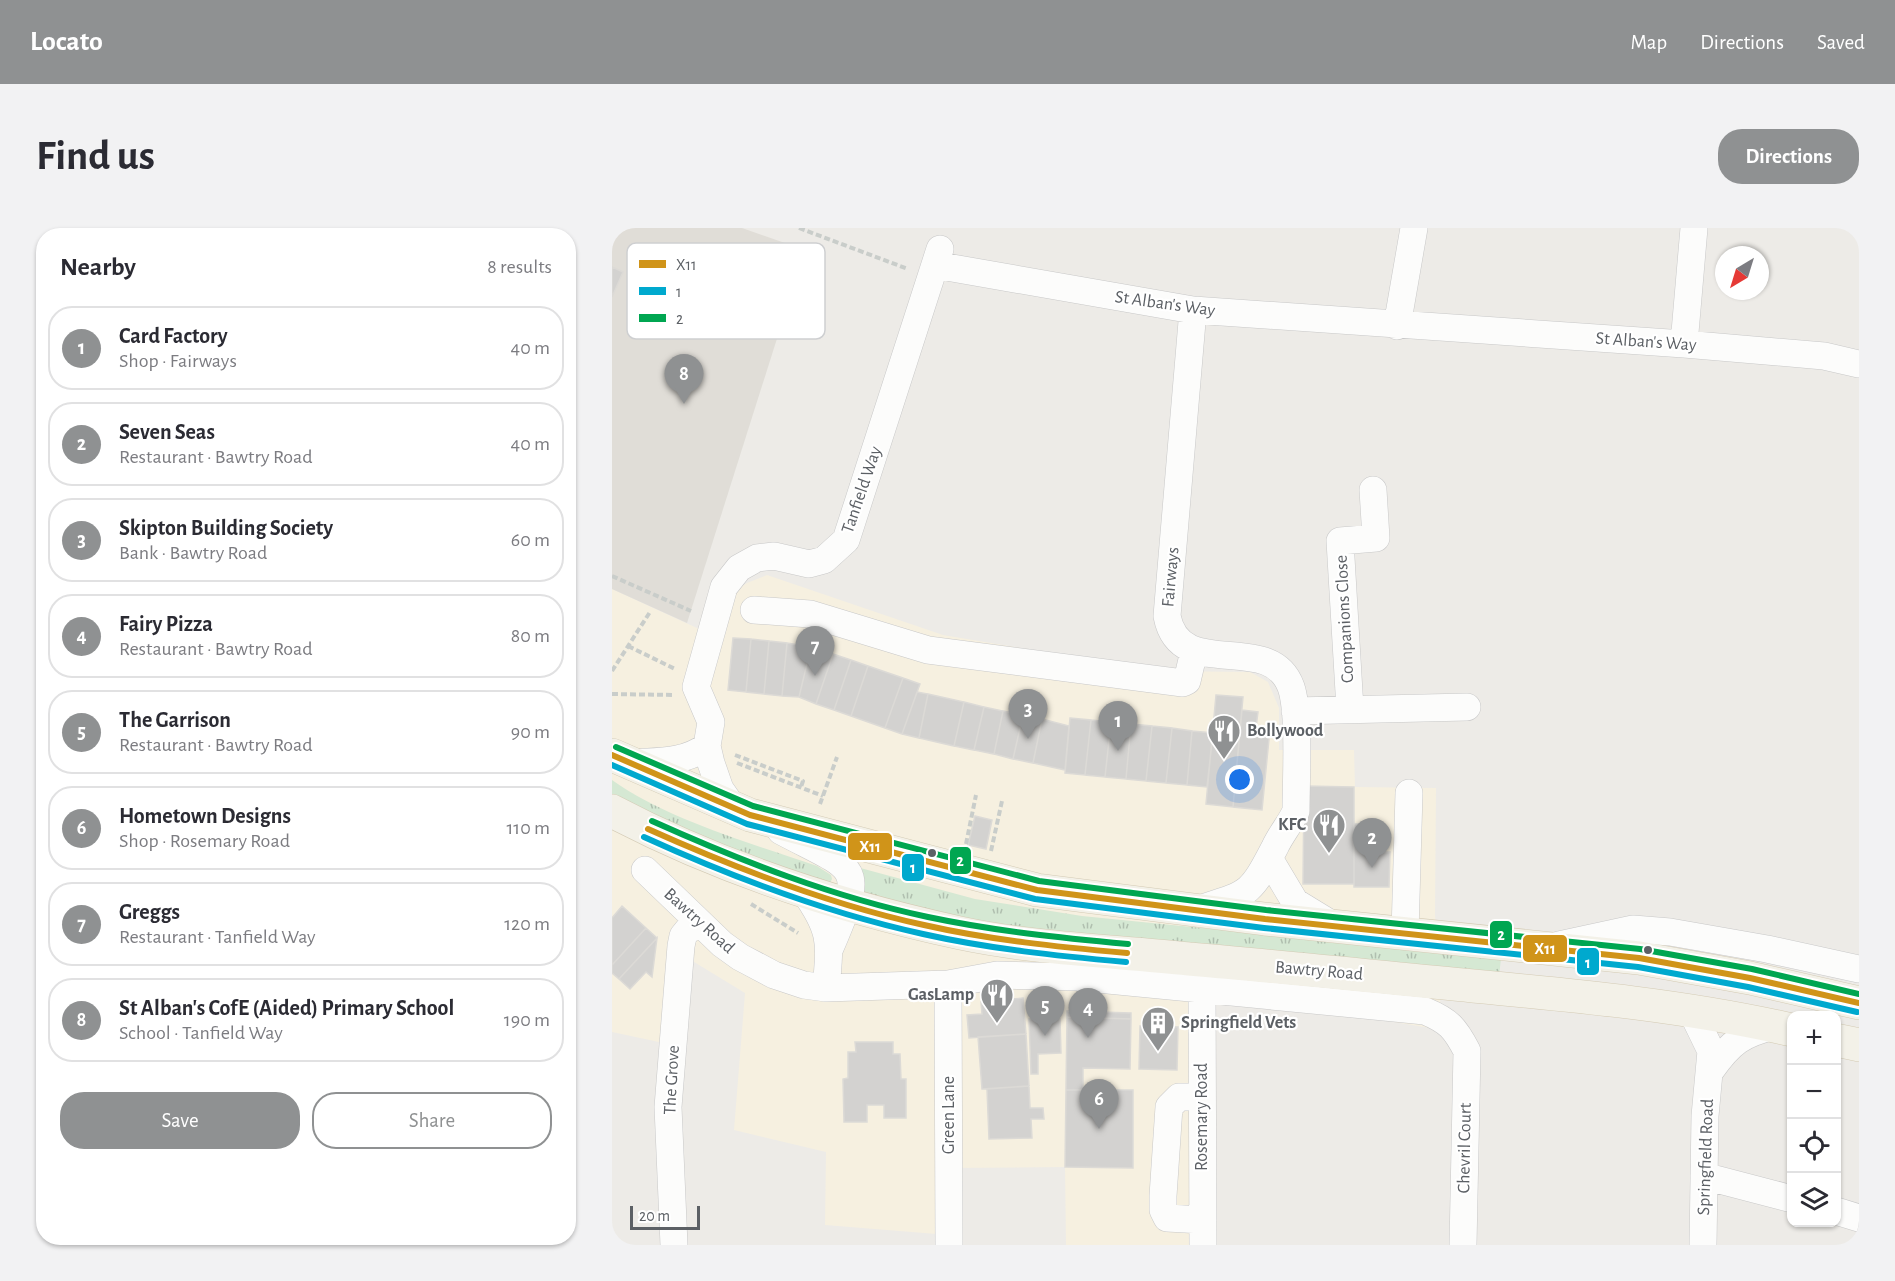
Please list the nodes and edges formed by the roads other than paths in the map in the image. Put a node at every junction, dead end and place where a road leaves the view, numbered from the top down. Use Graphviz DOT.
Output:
graph roads {
  1 [pos="1413,228"];
  2 [pos="1695,228"];
  3 [pos="935,264"];
  4 [pos="1193,310"];
  5 [pos="1397,326"];
  6 [pos="1684,344"];
  7 [pos="1859,364"];
  8 [pos="1373,490"];
  9 [pos="754,610"];
  10 [pos="1194,651"];
  11 [pos="1467,707"];
  12 [pos="1350,709"];
  13 [pos="1295,711"];
  14 [pos="718,750"];
  15 [pos="620,759"];
  16 [pos="1409,793"];
  17 [pos="612,811"];
  18 [pos="742,812"];
  19 [pos="1270,860"];
  20 [pos="645,870"];
  21 [pos="803,889"];
  22 [pos="849,903"];
  23 [pos="1195,911"];
  24 [pos="696,920"];
  25 [pos="1335,926"];
  26 [pos="1405,933"];
  27 [pos="830,948"];
  28 [pos="1546,948"];
  29 [pos="1859,969"];
  30 [pos="948,984"];
  31 [pos="826,988"];
  32 [pos="1202,990"];
  33 [pos="1859,1004"];
  34 [pos="1682,1008"];
  35 [pos="1783,1028"];
  36 [pos="1841,1041"];
  37 [pos="1859,1046"];
  38 [pos="1467,1051"];
  39 [pos="1712,1070"];
  40 [pos="1202,1096"];
  41 [pos="1704,1176"];
  42 [pos="1787,1198"];
  43 [pos="1841,1213"];
  44 [pos="1859,1218"];
  45 [pos="1203,1233"];
  46 [pos="674,1245"];
  47 [pos="949,1245"];
  48 [pos="1463,1245"];
  49 [pos="1703,1245"];
  1 -- 5 [label="street"];
  2 -- 6 [label="street"];
  3 -- 4 [label="street, St Alban's Way"];
  3 -- 14 [label="street, Tanfield Way"];
  4 -- 5 [label="street, St Alban's Way"];
  4 -- 10 [label="street, Fairways"];
  5 -- 6 [label="street, St Alban's Way"];
  6 -- 7 [label="street, St Alban's Way"];
  8 -- 12 [label="street, Companions Close"];
  9 -- 10 [label="street"];
  10 -- 13 [label="street"];
  11 -- 12 [label="street, Companions Close"];
  12 -- 13 [label="street, Companions Close"];
  13 -- 19 [label="street"];
  14 -- 15 [label="street"];
  14 -- 18 [label="street, Tanfield Way"];
  15 -- 18 [label="main road"];
  16 -- 26 [label="street"];
  17 -- 21 [label="main road, Bawtry Road"];
  18 -- 22 [label="street"];
  18 -- 23 [label="main road"];
  19 -- 23 [label="street"];
  19 -- 25 [label="street"];
  20 -- 24 [label="street, Bawtry Road"];
  21 -- 22 [label="main road, Bawtry Road"];
  21 -- 27 [label="street"];
  22 -- 27 [label="street"];
  22 -- 34 [label="main road, Bawtry Road"];
  23 -- 25 [label="main road"];
  24 -- 31 [label="street, Bawtry Road"];
  24 -- 46 [label="street, The Grove"];
  25 -- 26 [label="main road"];
  26 -- 28 [label="main road"];
  27 -- 31 [label="street"];
  28 -- 29 [label="street"];
  28 -- 33 [label="main road"];
  30 -- 31 [label="street, Bawtry Road"];
  30 -- 32 [label="street, Bawtry Road"];
  30 -- 47 [label="street, Green Lane"];
  32 -- 38 [label="street, Bawtry Road"];
  32 -- 40 [label="street, Rosemary Road"];
  34 -- 35 [label="main road, Bawtry Road"];
  34 -- 39 [label="street, Springfield Road"];
  35 -- 39 [label="street, Springfield Road"];
  36 -- 37 [label="main road"];
  38 -- 48 [label="street, Chevril Court"];
  39 -- 41 [label="street, Springfield Road"];
  40 -- 45 [label="street, Rosemary Road"];
  40 -- 45 [label="street"];
  41 -- 42 [label="street"];
  41 -- 49 [label="street, Springfield Road"];
  43 -- 44 [label="street"];
}
